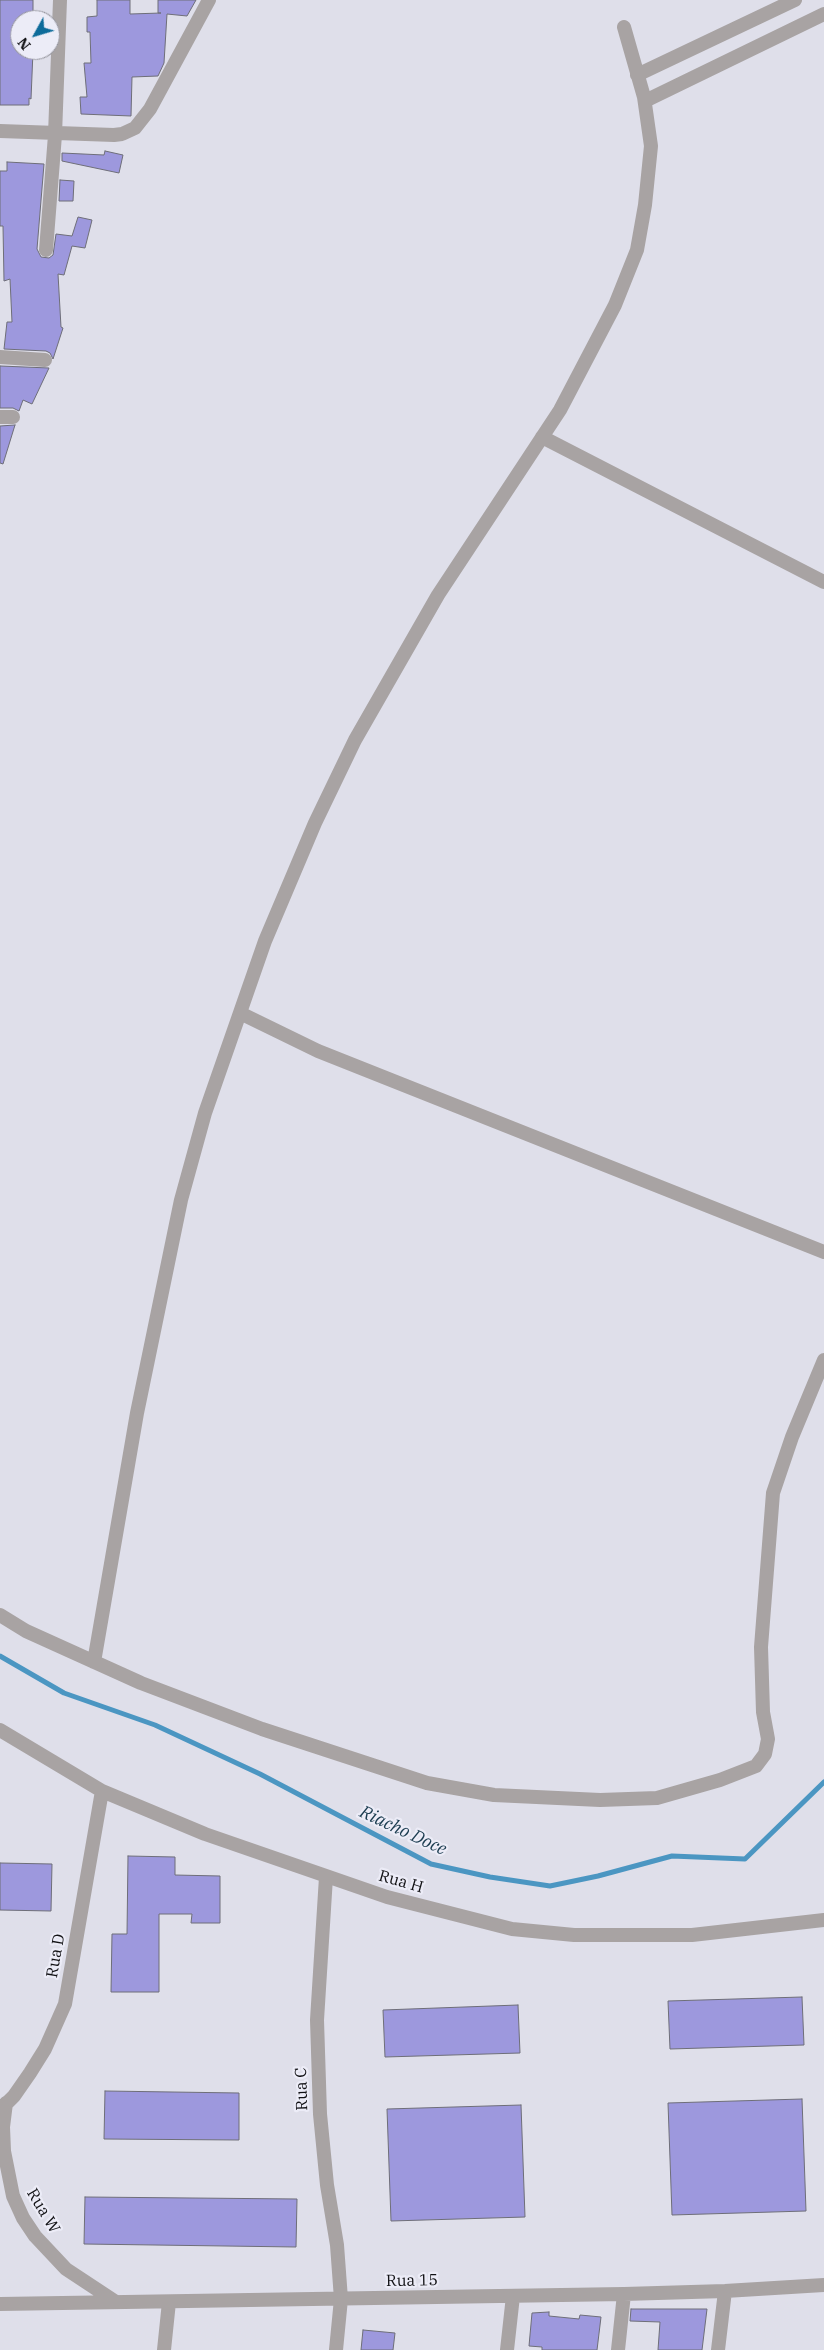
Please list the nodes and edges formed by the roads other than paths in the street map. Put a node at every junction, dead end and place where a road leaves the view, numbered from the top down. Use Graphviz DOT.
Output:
graph roads {
  1 [pos="60,0"];
  2 [pos="209,0"];
  3 [pos="795,0"];
  4 [pos="824,14"];
  5 [pos="624,28"];
  6 [pos="637,76"];
  7 [pos="645,101"];
  8 [pos="0,131"];
  9 [pos="55,134"];
  10 [pos="46,250"];
  11 [pos="0,357"];
  12 [pos="45,360"];
  13 [pos="542,437"];
  14 [pos="824,582"];
  15 [pos="240,1013"];
  16 [pos="824,1252"];
  17 [pos="824,1360"];
  18 [pos="0,1615"];
  19 [pos="94,1662"];
  20 [pos="0,1730"];
  21 [pos="102,1791"];
  22 [pos="326,1877"];
  23 [pos="824,1920"];
  24 [pos="3,2107"];
  25 [pos="824,2285"];
  26 [pos="725,2291"];
  27 [pos="624,2294"];
  28 [pos="512,2296"];
  29 [pos="341,2299"];
  30 [pos="116,2302"];
  31 [pos="169,2302"];
  32 [pos="0,2304"];
  33 [pos="164,2350"];
  34 [pos="336,2350"];
  35 [pos="507,2350"];
  36 [pos="618,2350"];
  37 [pos="718,2350"];
  1 -- 9 [label="street"];
  2 -- 9 [label="street"];
  3 -- 6 [label="street"];
  4 -- 7 [label="street"];
  5 -- 6 [label="street"];
  6 -- 7 [label="street"];
  7 -- 13 [label="street"];
  8 -- 9 [label="street"];
  9 -- 10 [label="street"];
  11 -- 12 [label="street"];
  13 -- 14 [label="street"];
  13 -- 15 [label="street"];
  15 -- 16 [label="street"];
  15 -- 19 [label="street"];
  17 -- 19 [label="street"];
  18 -- 19 [label="street"];
  20 -- 21 [label="street, Rua H"];
  21 -- 22 [label="street, Rua H"];
  21 -- 24 [label="street, Rua D"];
  22 -- 23 [label="street, Rua H"];
  22 -- 29 [label="street, Rua C"];
  24 -- 30 [label="street, Rua W"];
  25 -- 26 [label="street, Rua 15"];
  26 -- 27 [label="street, Rua 15"];
  26 -- 37 [label="street"];
  27 -- 28 [label="street, Rua 15"];
  27 -- 36 [label="street"];
  28 -- 29 [label="street, Rua 15"];
  28 -- 35 [label="street"];
  29 -- 31 [label="street, Rua 15"];
  29 -- 34 [label="street, Rua C"];
  30 -- 31 [label="street, Rua 15"];
  30 -- 32 [label="street, Rua 15"];
  31 -- 33 [label="street"];
}
